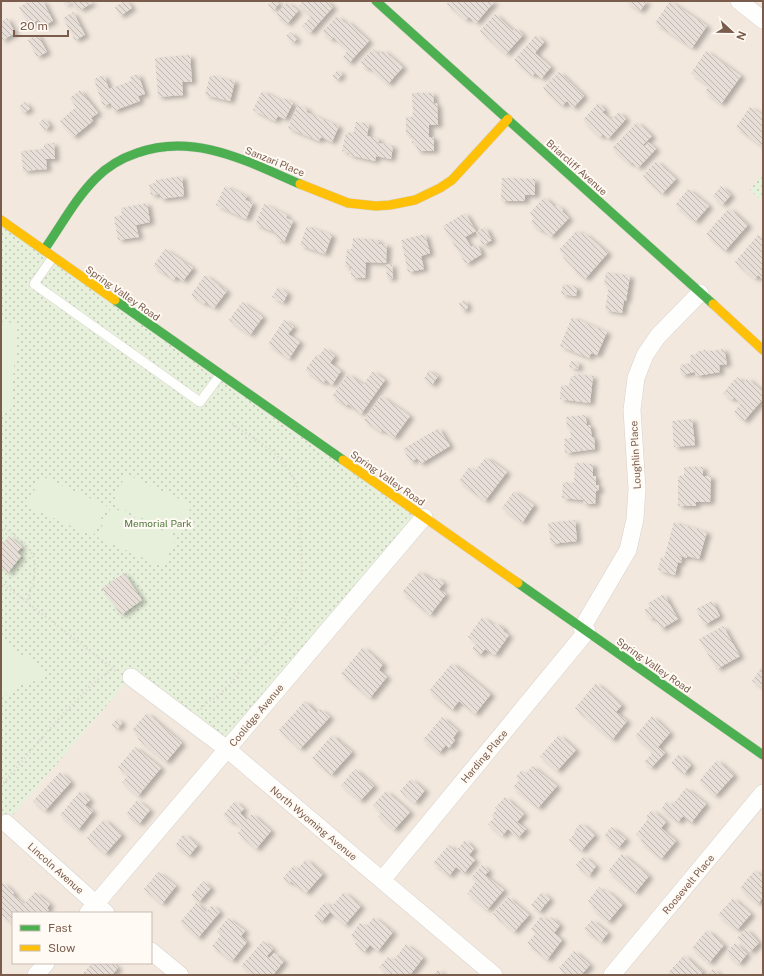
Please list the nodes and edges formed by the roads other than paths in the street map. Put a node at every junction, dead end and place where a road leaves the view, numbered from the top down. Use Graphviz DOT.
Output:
graph roads {
  1 [pos="376,1"];
  2 [pos="739,1"];
  3 [pos="763,20"];
  4 [pos="508,119"];
  5 [pos="1,220"];
  6 [pos="44,250"];
  7 [pos="53,257"];
  8 [pos="700,293"];
  9 [pos="763,350"];
  10 [pos="221,374"];
  11 [pos="424,517"];
  12 [pos="585,630"];
  13 [pos="131,677"];
  14 [pos="227,749"];
  15 [pos="763,755"];
  16 [pos="763,793"];
  17 [pos="6,823"];
  18 [pos="382,880"];
  19 [pos="97,910"];
  20 [pos="152,952"];
  21 [pos="45,964"];
  22 [pos="36,975"];
  23 [pos="180,975"];
  24 [pos="494,975"];
  25 [pos="612,975"];
  1 -- 4 [label="street, Briarcliff Avenue"];
  2 -- 3 [label="street"];
  4 -- 6 [label="street, Sanzari Place"];
  4 -- 8 [label="street, Briarcliff Avenue"];
  5 -- 6 [label="street, Spring Valley Road"];
  6 -- 7 [label="street, Spring Valley Road"];
  7 -- 10 [label="street, Spring Valley Road"];
  7 -- 10 [label="lane"];
  8 -- 9 [label="street, Briarcliff Avenue"];
  8 -- 12 [label="street, Loughlin Place"];
  10 -- 11 [label="street, Spring Valley Road"];
  11 -- 12 [label="street, Spring Valley Road"];
  11 -- 14 [label="street, Coolidge Avenue"];
  12 -- 15 [label="street, Spring Valley Road"];
  12 -- 18 [label="street, Harding Place"];
  13 -- 14 [label="street, North Wyoming Avenue"];
  14 -- 18 [label="street, North Wyoming Avenue"];
  14 -- 19 [label="street, Coolidge Avenue"];
  16 -- 25 [label="street, Roosevelt Place"];
  17 -- 19 [label="street, Lincoln Avenue"];
  18 -- 24 [label="street, North Wyoming Avenue"];
  20 -- 23 [label="street"];
  21 -- 22 [label="street"];
}
